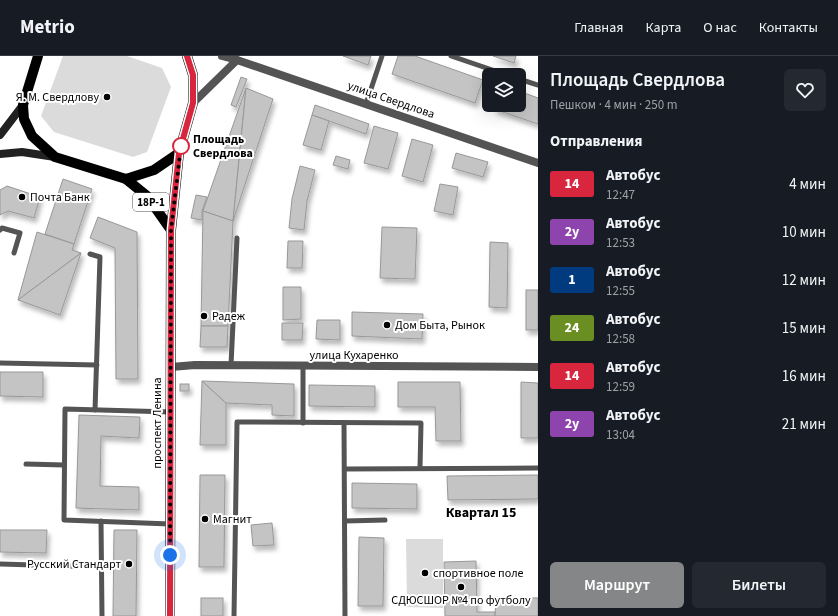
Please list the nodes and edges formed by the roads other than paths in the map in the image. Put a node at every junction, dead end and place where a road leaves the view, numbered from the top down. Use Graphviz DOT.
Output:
graph roads {
  1 [pos="38,56"];
  2 [pos="186,56"];
  3 [pos="222,56"];
  4 [pos="382,56"];
  5 [pos="451,56"];
  6 [pos="471,56"];
  7 [pos="238,58"];
  8 [pos="469,62"];
  9 [pos="487,68"];
  10 [pos="526,81"];
  11 [pos="538,85"];
  12 [pos="193,103"];
  13 [pos="366,104"];
  14 [pos="22,105"];
  15 [pos="0,135"];
  16 [pos="179,153"];
  17 [pos="0,154"];
  18 [pos="54,157"];
  19 [pos="538,163"];
  20 [pos="126,179"];
  21 [pos="0,230"];
  22 [pos="171,230"];
  23 [pos="237,238"];
  24 [pos="14,253"];
  25 [pos="90,254"];
  26 [pos="0,363"];
  27 [pos="97,365"];
  28 [pos="231,365"];
  29 [pos="303,366"];
  30 [pos="171,367"];
  31 [pos="538,367"];
  32 [pos="95,410"];
  33 [pos="171,412"];
  34 [pos="303,423"];
  35 [pos="344,423"];
  36 [pos="26,464"];
  37 [pos="64,465"];
  38 [pos="420,468"];
  39 [pos="538,468"];
  40 [pos="345,469"];
  41 [pos="385,520"];
  42 [pos="101,521"];
  43 [pos="345,521"];
  44 [pos="170,524"];
  45 [pos="0,564"];
  46 [pos="102,567"];
  47 [pos="102,616"];
  48 [pos="170,616"];
  49 [pos="234,616"];
  50 [pos="345,616"];
  1 -- 14 [label="main road"];
  2 -- 12 [label="main road, 18Р-1"];
  3 -- 7 [label="street, улица Свердлова"];
  4 -- 13 [label="lane"];
  5 -- 8 [label="lane"];
  6 -- 8 [label="lane"];
  7 -- 12 [label="street"];
  7 -- 13 [label="street, улица Свердлова"];
  8 -- 9 [label="lane"];
  10 -- 11 [label="lane"];
  12 -- 16 [label="main road, 18Р-1"];
  13 -- 19 [label="street, улица Свердлова"];
  14 -- 15 [label="street"];
  14 -- 18 [label="main road, 18Р-1"];
  16 -- 20 [label="main road, 18Р-1"];
  16 -- 22 [label="main road, проспект Ленина / 18Р-1"];
  17 -- 18 [label="street"];
  18 -- 20 [label="main road, 18Р-1"];
  20 -- 22 [label="main road, 18Р-1"];
  21 -- 24 [label="lane"];
  22 -- 30 [label="main road, проспект Ленина / 18Р-1"];
  23 -- 28 [label="lane"];
  25 -- 27 [label="lane"];
  26 -- 27 [label="lane"];
  27 -- 32 [label="lane"];
  28 -- 29 [label="street, улица Кухаренко"];
  28 -- 30 [label="street, улица Кухаренко"];
  29 -- 31 [label="street, улица Кухаренко"];
  29 -- 34 [label="lane"];
  30 -- 33 [label="main road, проспект Ленина / 18Р-1"];
  32 -- 33 [label="lane"];
  32 -- 37 [label="lane"];
  33 -- 44 [label="main road, проспект Ленина / 18Р-1"];
  34 -- 35 [label="lane"];
  34 -- 49 [label="lane"];
  35 -- 38 [label="lane"];
  35 -- 40 [label="lane"];
  36 -- 37 [label="lane"];
  37 -- 42 [label="lane"];
  38 -- 39 [label="lane"];
  38 -- 40 [label="lane"];
  40 -- 43 [label="lane"];
  41 -- 43 [label="lane"];
  42 -- 44 [label="lane"];
  42 -- 46 [label="lane"];
  43 -- 50 [label="lane"];
  44 -- 48 [label="main road, проспект Ленина / 18Р-1"];
  45 -- 46 [label="lane"];
  46 -- 47 [label="lane"];
}
